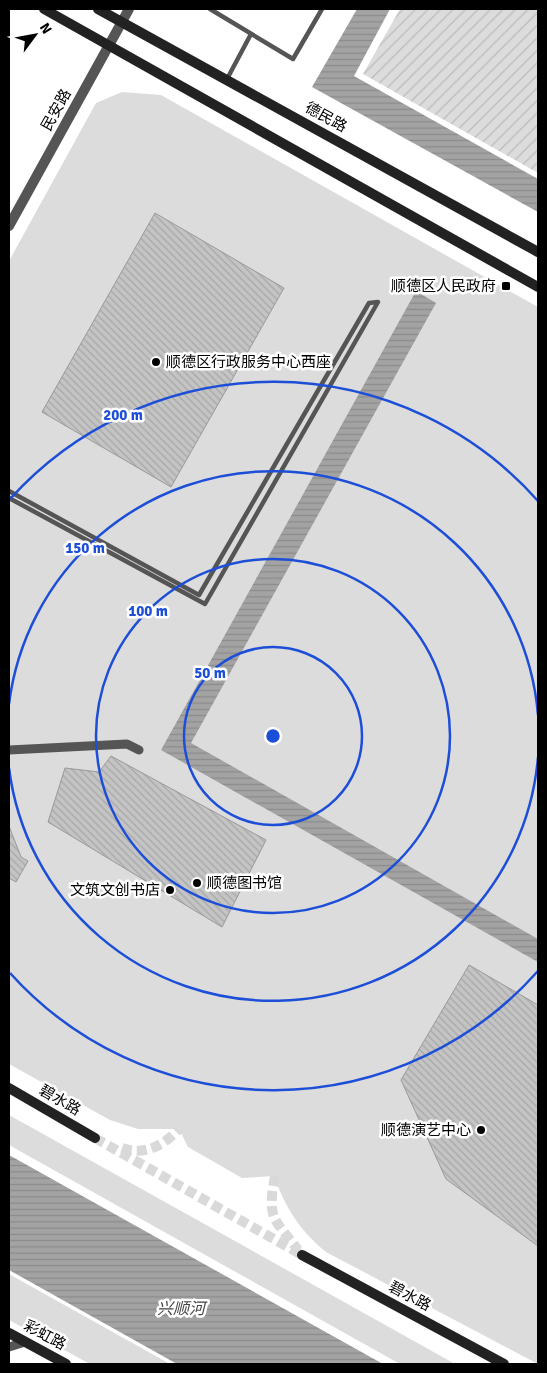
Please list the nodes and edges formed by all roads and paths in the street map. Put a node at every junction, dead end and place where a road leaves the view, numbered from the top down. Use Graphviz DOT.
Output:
graph roads {
  1 [pos="44,9"];
  2 [pos="98,9"];
  3 [pos="129,9"];
  4 [pos="210,9"];
  5 [pos="322,9"];
  6 [pos="122,21"];
  7 [pos="251,34"];
  8 [pos="110,45"];
  9 [pos="227,79"];
  10 [pos="9,226"];
  11 [pos="538,252"];
  12 [pos="538,287"];
  13 [pos="9,492"];
  14 [pos="9,498"];
  15 [pos="9,750"];
  16 [pos="138,750"];
  17 [pos="9,1088"];
  18 [pos="95,1138"];
  19 [pos="302,1255"];
  20 [pos="9,1333"];
  21 [pos="25,1342"];
  22 [pos="9,1347"];
  23 [pos="66,1364"];
  24 [pos="504,1364"];
  1 -- 8 [label="main road"];
  2 -- 6 [label="main road, 德民路"];
  3 -- 6 [label="street, 民安路"];
  4 -- 7 [label="lane"];
  5 -- 7 [label="lane"];
  6 -- 8 [label="street, 民安路"];
  6 -- 9 [label="main road, 德民路"];
  7 -- 9 [label="lane"];
  8 -- 10 [label="street, 民安路"];
  8 -- 12 [label="main road"];
  9 -- 11 [label="main road, 德民路"];
  13 -- 14 [label="lane"];
  15 -- 16 [label="street"];
  17 -- 18 [label="main road, 碧水路"];
  19 -- 24 [label="main road, 碧水路"];
  20 -- 21 [label="main road, 彩虹路"];
  21 -- 22 [label="street"];
  21 -- 23 [label="main road, 彩虹路"];
}
